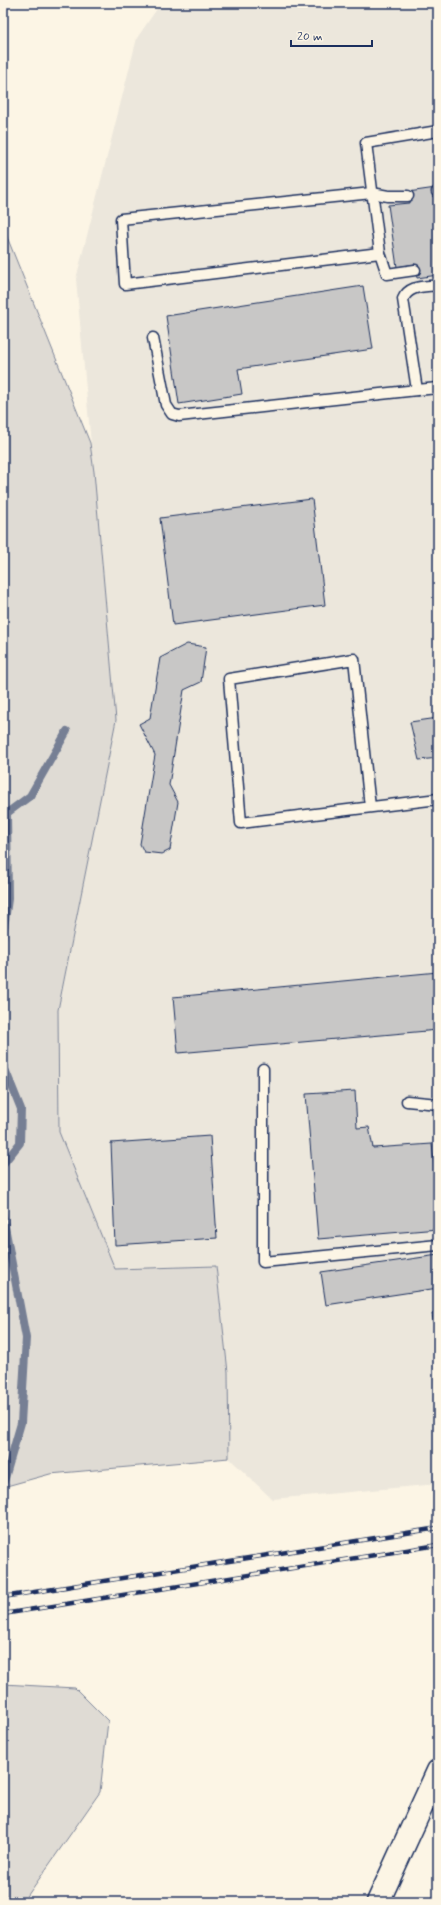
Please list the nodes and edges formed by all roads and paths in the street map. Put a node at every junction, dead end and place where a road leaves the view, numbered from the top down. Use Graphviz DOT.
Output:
graph roads {
  1 [pos="438,131"];
  2 [pos="372,193"];
  3 [pos="408,196"];
  4 [pos="380,253"];
  5 [pos="416,270"];
  6 [pos="438,285"];
  7 [pos="154,338"];
  8 [pos="438,388"];
  9 [pos="417,390"];
  10 [pos="438,798"];
  11 [pos="370,807"];
  12 [pos="263,1069"];
  13 [pos="407,1101"];
  14 [pos="438,1104"];
  15 [pos="438,1245"];
  16 [pos="438,1772"];
  17 [pos="378,1902"];
  1 -- 2 [label="lane"];
  2 -- 3 [label="lane"];
  2 -- 4 [label="lane"];
  2 -- 4 [label="lane"];
  4 -- 5 [label="lane"];
  6 -- 9 [label="lane"];
  7 -- 9 [label="lane"];
  8 -- 9 [label="lane"];
  10 -- 11 [label="lane"];
  11 -- 11 [label="lane"];
  12 -- 15 [label="lane"];
  13 -- 14 [label="lane"];
  16 -- 17 [label="street"];
}
